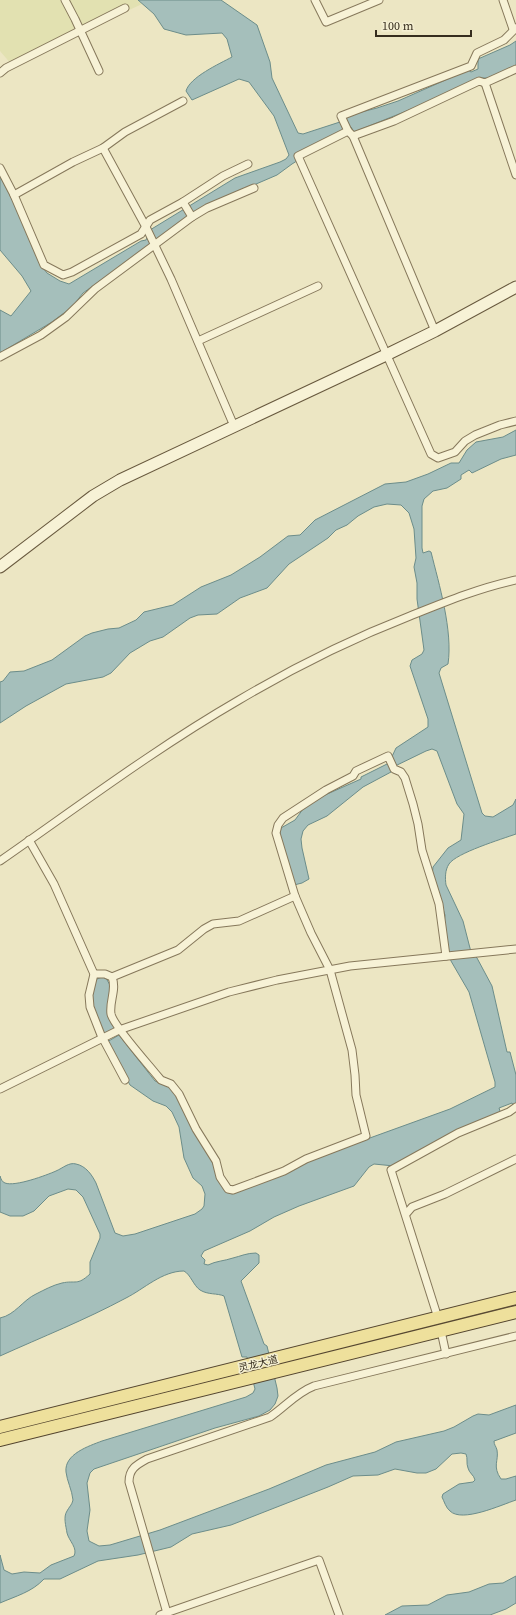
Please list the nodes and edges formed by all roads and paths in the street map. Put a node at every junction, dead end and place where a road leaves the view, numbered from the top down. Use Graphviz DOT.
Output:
graph roads {
  1 [pos="65,0"];
  2 [pos="315,0"];
  3 [pos="379,0"];
  4 [pos="503,0"];
  5 [pos="125,8"];
  6 [pos="515,28"];
  7 [pos="80,30"];
  8 [pos="516,69"];
  9 [pos="99,71"];
  10 [pos="0,73"];
  11 [pos="485,83"];
  12 [pos="183,101"];
  13 [pos="351,134"];
  14 [pos="103,148"];
  15 [pos="248,164"];
  16 [pos="0,168"];
  17 [pos="516,175"];
  18 [pos="254,188"];
  19 [pos="14,195"];
  20 [pos="183,202"];
  21 [pos="192,217"];
  22 [pos="146,227"];
  23 [pos="154,246"];
  24 [pos="318,286"];
  25 [pos="516,287"];
  26 [pos="435,331"];
  27 [pos="198,341"];
  28 [pos="386,355"];
  29 [pos="0,357"];
  30 [pos="516,421"];
  31 [pos="234,426"];
  32 [pos="0,567"];
  33 [pos="516,580"];
  34 [pos="29,840"];
  35 [pos="0,860"];
  36 [pos="295,896"];
  37 [pos="516,949"];
  38 [pos="447,956"];
  39 [pos="330,970"];
  40 [pos="94,974"];
  41 [pos="112,977"];
  42 [pos="121,1030"];
  43 [pos="102,1038"];
  44 [pos="125,1080"];
  45 [pos="0,1089"];
  46 [pos="516,1107"];
  47 [pos="516,1160"];
  48 [pos="406,1214"];
  49 [pos="516,1298"];
  50 [pos="516,1312"];
  51 [pos="438,1318"];
  52 [pos="441,1331"];
  53 [pos="516,1336"];
  54 [pos="446,1354"];
  55 [pos="0,1427"];
  56 [pos="0,1440"];
  57 [pos="163,1614"];
  58 [pos="339,1615"];
  1 -- 7 [label="street"];
  2 -- 3 [label="street"];
  4 -- 6 [label="street"];
  5 -- 7 [label="street"];
  6 -- 13 [label="street"];
  7 -- 9 [label="street"];
  7 -- 10 [label="street"];
  8 -- 11 [label="street"];
  11 -- 13 [label="street"];
  11 -- 17 [label="street"];
  12 -- 14 [label="street"];
  13 -- 26 [label="street"];
  13 -- 28 [label="street"];
  14 -- 19 [label="street"];
  14 -- 22 [label="street"];
  15 -- 20 [label="street"];
  16 -- 19 [label="street"];
  18 -- 21 [label="street"];
  19 -- 22 [label="street"];
  20 -- 21 [label="street"];
  20 -- 22 [label="street"];
  21 -- 23 [label="street"];
  22 -- 23 [label="street"];
  23 -- 27 [label="street"];
  23 -- 29 [label="street"];
  24 -- 27 [label="street"];
  25 -- 26 [label="street"];
  26 -- 28 [label="street"];
  27 -- 31 [label="street"];
  28 -- 30 [label="street"];
  28 -- 31 [label="street"];
  31 -- 32 [label="street"];
  33 -- 34 [label="street"];
  34 -- 35 [label="street"];
  34 -- 40 [label="street"];
  36 -- 38 [label="street"];
  36 -- 39 [label="street"];
  36 -- 41 [label="street"];
  37 -- 38 [label="street"];
  38 -- 39 [label="street"];
  39 -- 42 [label="street"];
  39 -- 42 [label="street"];
  40 -- 41 [label="street"];
  40 -- 43 [label="street"];
  41 -- 42 [label="street"];
  42 -- 43 [label="street"];
  43 -- 44 [label="street"];
  43 -- 45 [label="street"];
  46 -- 48 [label="street"];
  47 -- 48 [label="street"];
  48 -- 51 [label="street"];
  49 -- 51 [label="main road, 灵龙大道"];
  50 -- 52 [label="main road, 灵龙大道"];
  51 -- 55 [label="main road, 灵龙大道"];
  52 -- 54 [label="street"];
  52 -- 56 [label="main road, 灵龙大道"];
  53 -- 54 [label="street"];
  54 -- 57 [label="street"];
  57 -- 58 [label="street"];
}
